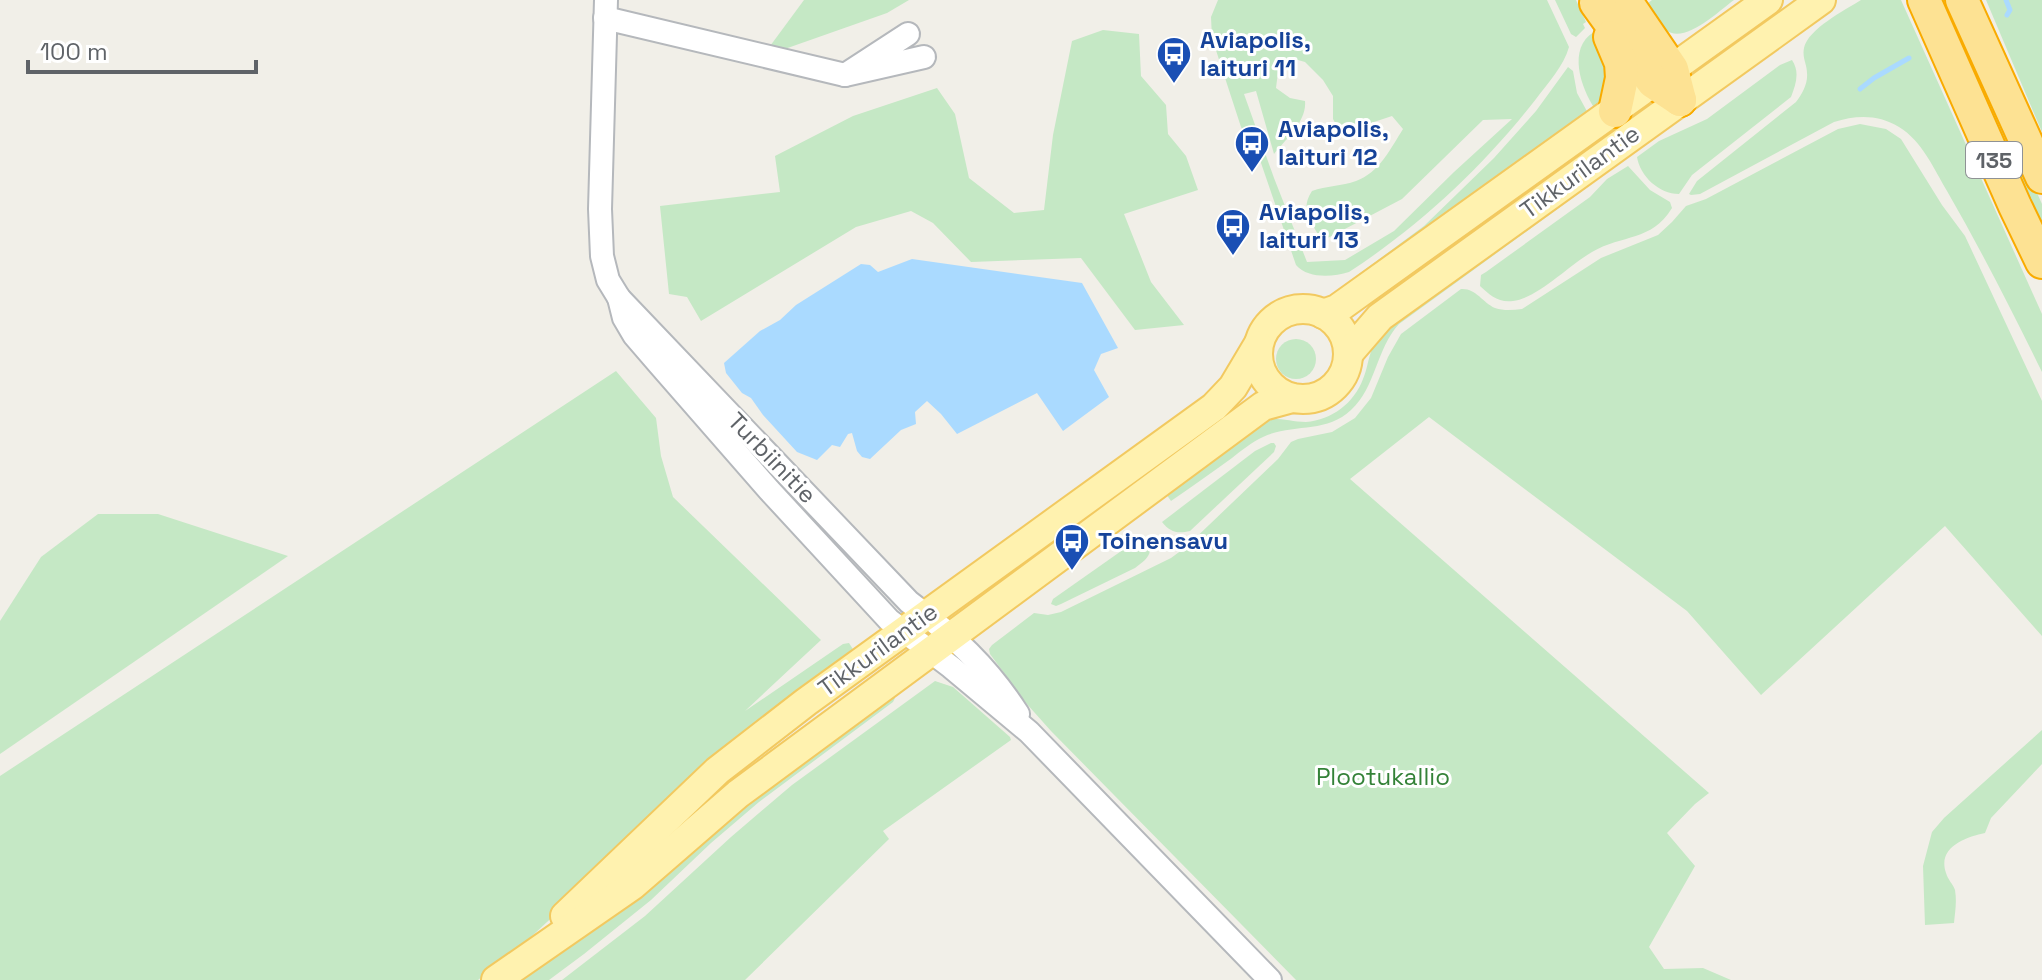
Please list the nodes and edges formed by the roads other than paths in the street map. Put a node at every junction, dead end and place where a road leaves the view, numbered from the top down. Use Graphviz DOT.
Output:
graph roads {
  1 [pos="1768,0"];
  2 [pos="1821,0"];
  3 [pos="1924,0"];
  4 [pos="1962,0"];
  5 [pos="1974,0"];
  6 [pos="1605,1"];
  7 [pos="606,9"];
  8 [pos="908,34"];
  9 [pos="1984,50"];
  10 [pos="924,57"];
  11 [pos="845,75"];
  12 [pos="1663,76"];
  13 [pos="1680,100"];
  14 [pos="1615,111"];
  15 [pos="2042,177"];
  16 [pos="2040,262"];
  17 [pos="619,298"];
  18 [pos="1323,314"];
  19 [pos="1258,345"];
  20 [pos="1348,354"];
  21 [pos="1292,398"];
  22 [pos="927,615"];
  23 [pos="903,632"];
  24 [pos="940,643"];
  25 [pos="502,976"];
  26 [pos="1270,980"];
  1 -- 12 [label="main road, Tikkurilantie"];
  2 -- 13 [label="main road, Tikkurilantie"];
  3 -- 16 [label="highway, 135"];
  4 -- 9 [label="highway, 135"];
  5 -- 9 [label="highway"];
  6 -- 12 [label="highway"];
  6 -- 14 [label="highway"];
  7 -- 11 [label="street"];
  7 -- 17 [label="street, Turbiinitie"];
  8 -- 11 [label="street"];
  9 -- 15 [label="highway, 135"];
  10 -- 11 [label="street"];
  12 -- 13 [label="highway"];
  12 -- 14 [label="main road, Tikkurilantie"];
  13 -- 20 [label="main road, Tikkurilantie"];
  14 -- 18 [label="main road, Tikkurilantie"];
  17 -- 22 [label="street, Turbiinitie"];
  17 -- 23 [label="street, Turbiinitie"];
  18 -- 19 [label="main road"];
  18 -- 20 [label="main road"];
  19 -- 21 [label="main road"];
  19 -- 22 [label="main road, Tikkurilantie"];
  20 -- 21 [label="main road"];
  21 -- 24 [label="main road, Tikkurilantie"];
  22 -- 23 [label="main road, Tikkurilantie"];
  22 -- 24 [label="street"];
  23 -- 24 [label="street"];
  23 -- 25 [label="main road, Tikkurilantie"];
  24 -- 25 [label="main road, Tikkurilantie"];
  24 -- 26 [label="street"];
}
